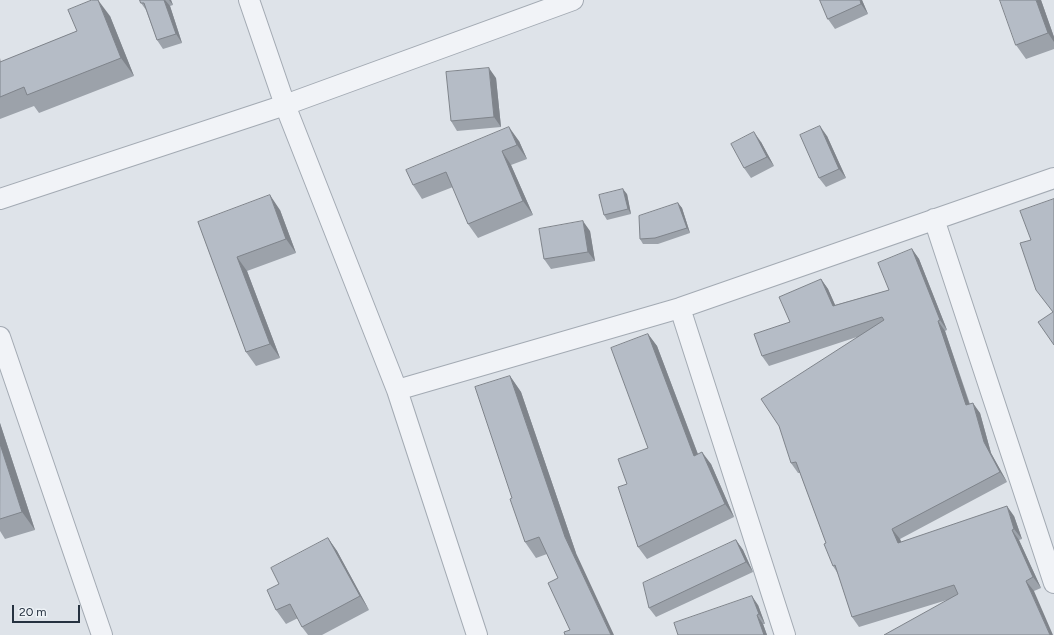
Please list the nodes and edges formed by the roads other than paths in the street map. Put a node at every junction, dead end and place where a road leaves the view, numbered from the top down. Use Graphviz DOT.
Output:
graph roads {
  1 [pos="249,0"];
  2 [pos="573,0"];
  3 [pos="285,104"];
  4 [pos="1054,178"];
  5 [pos="0,199"];
  6 [pos="934,218"];
  7 [pos="680,308"];
  8 [pos="0,337"];
  9 [pos="397,390"];
  10 [pos="1054,582"];
  11 [pos="102,635"];
  12 [pos="477,635"];
  13 [pos="785,635"];
  1 -- 3 [label="street"];
  2 -- 3 [label="street"];
  3 -- 5 [label="street"];
  3 -- 9 [label="street"];
  4 -- 6 [label="street"];
  6 -- 7 [label="street"];
  6 -- 10 [label="street"];
  7 -- 9 [label="street"];
  7 -- 13 [label="street"];
  8 -- 11 [label="street"];
  9 -- 12 [label="street"];
}
